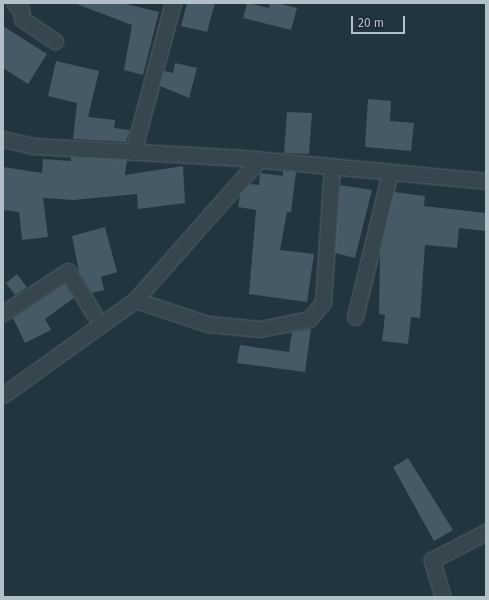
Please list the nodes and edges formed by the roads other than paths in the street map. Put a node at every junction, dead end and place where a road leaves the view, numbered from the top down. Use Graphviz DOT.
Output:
graph roads {
  1 [pos="14,3"];
  2 [pos="173,3"];
  3 [pos="55,41"];
  4 [pos="3,139"];
  5 [pos="133,152"];
  6 [pos="258,160"];
  7 [pos="332,166"];
  8 [pos="390,172"];
  9 [pos="486,181"];
  10 [pos="135,300"];
  11 [pos="3,313"];
  12 [pos="94,314"];
  13 [pos="355,317"];
  14 [pos="3,395"];
  15 [pos="486,532"];
  16 [pos="443,597"];
  1 -- 3 [label="street"];
  2 -- 5 [label="street"];
  4 -- 5 [label="street"];
  5 -- 6 [label="street"];
  6 -- 7 [label="street"];
  6 -- 10 [label="street"];
  7 -- 8 [label="street"];
  7 -- 10 [label="street"];
  8 -- 9 [label="street"];
  8 -- 13 [label="street"];
  10 -- 14 [label="street"];
  11 -- 12 [label="street"];
  15 -- 16 [label="street"];
}
